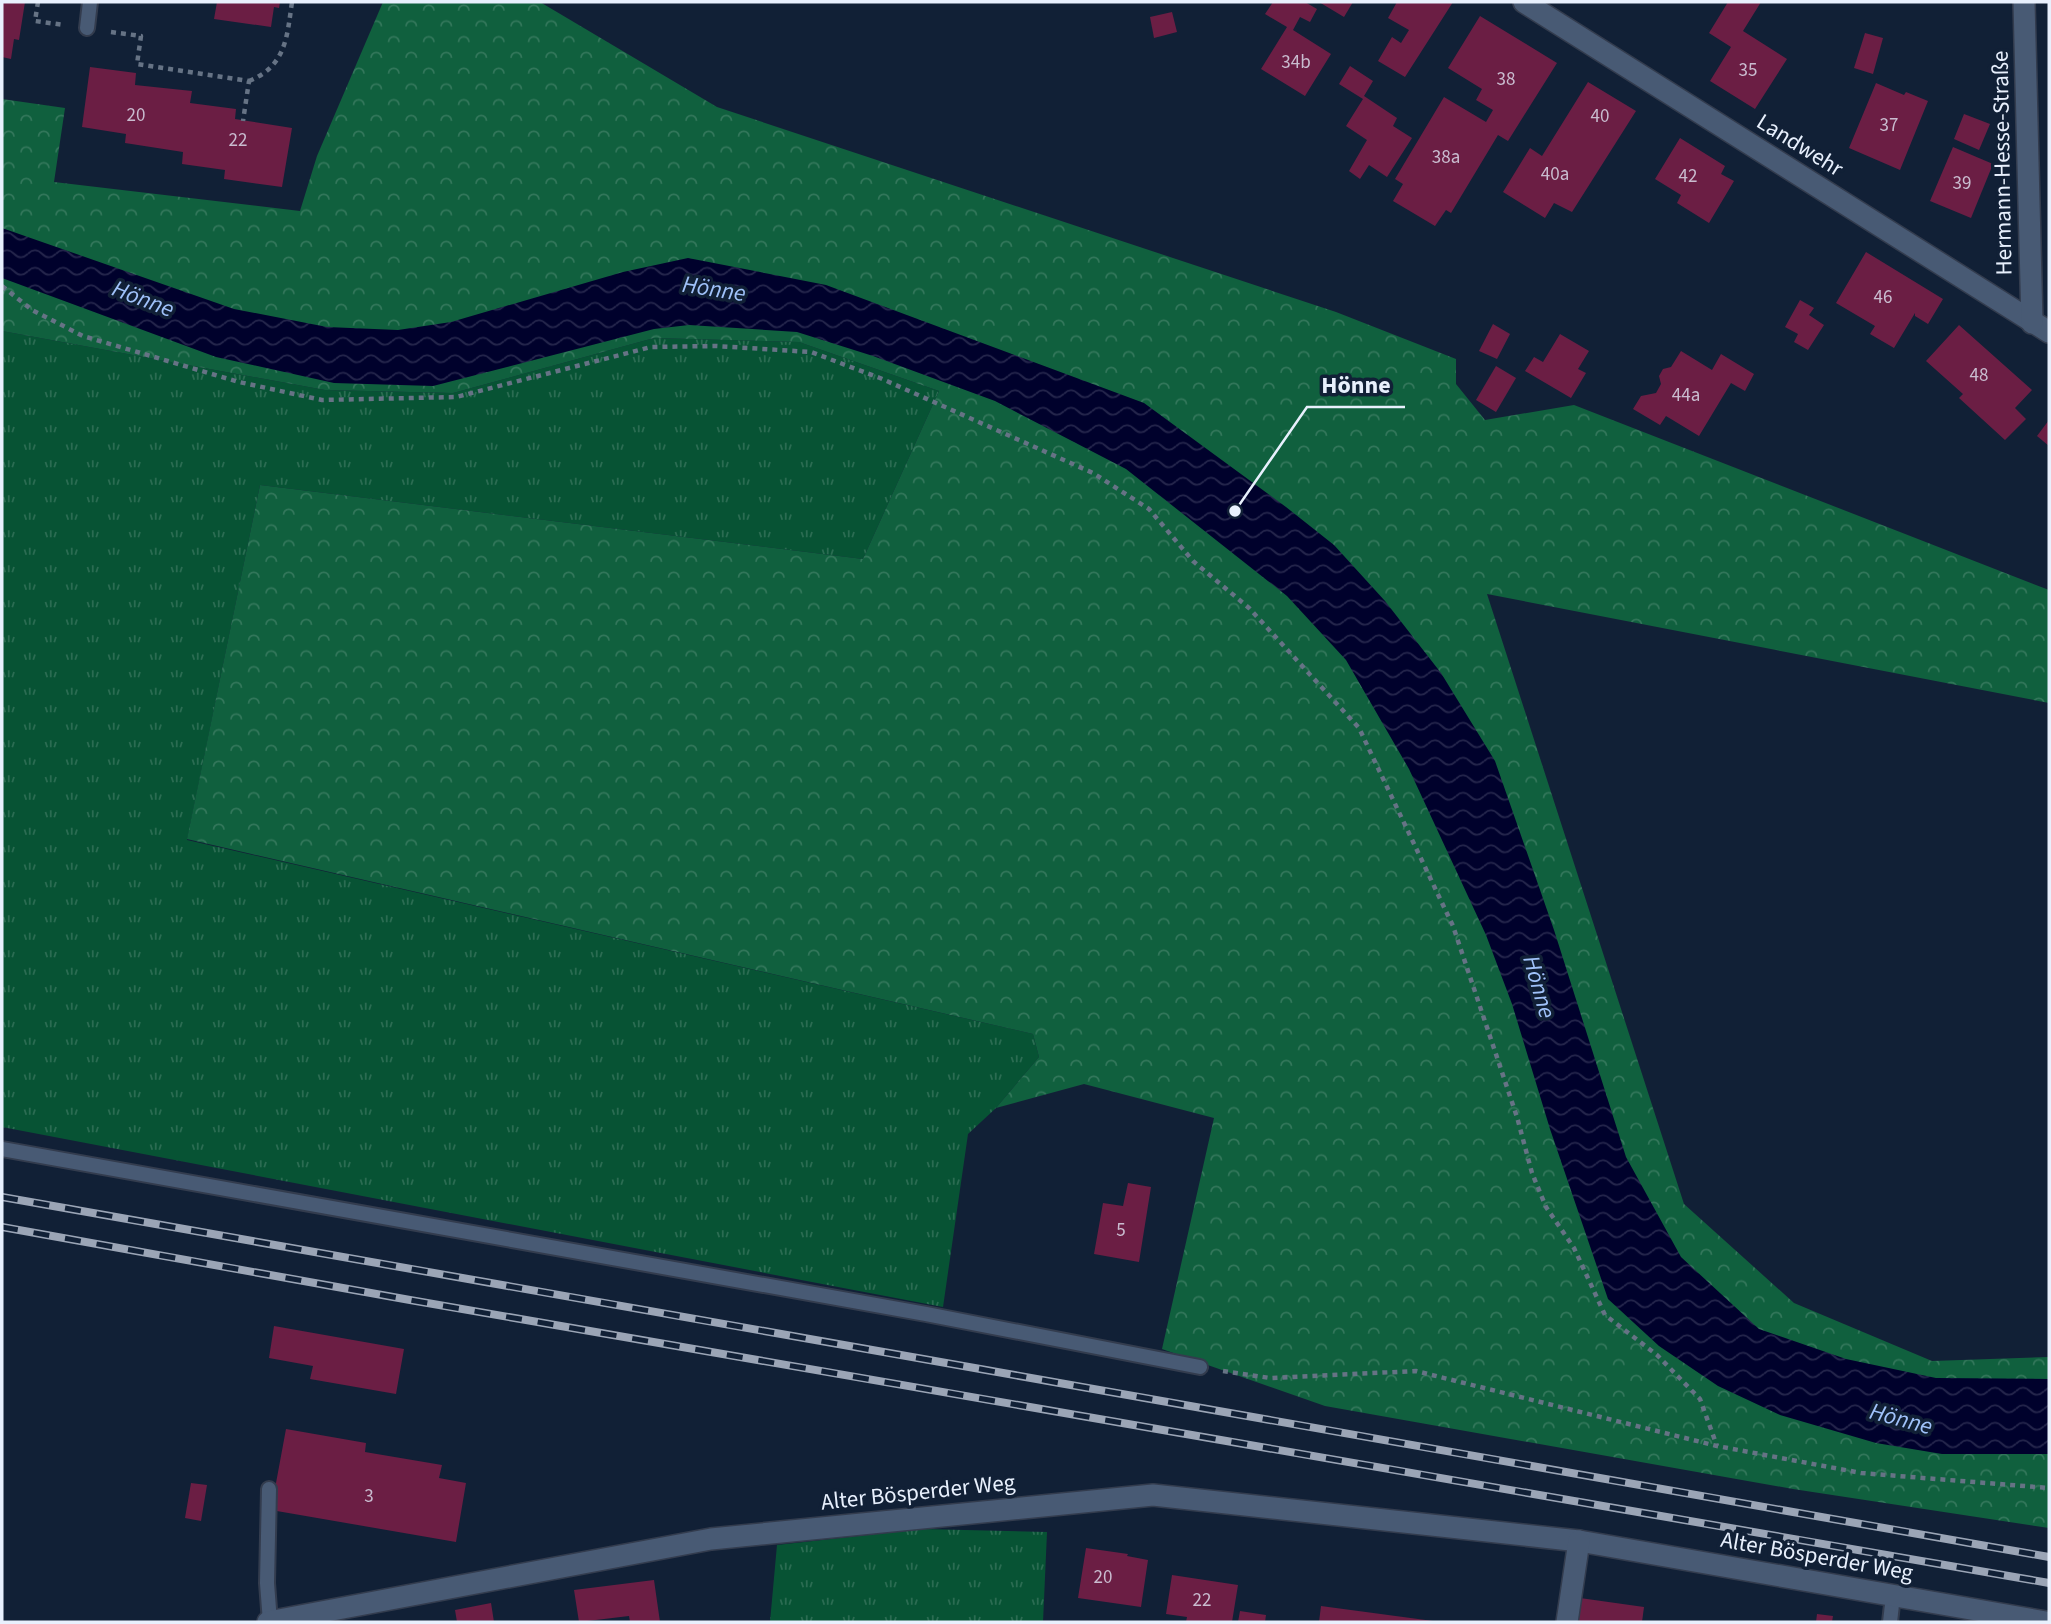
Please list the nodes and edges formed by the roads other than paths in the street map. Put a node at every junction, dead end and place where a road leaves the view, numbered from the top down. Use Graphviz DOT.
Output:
graph roads {
  1 [pos="90,2"];
  2 [pos="1524,2"];
  3 [pos="2024,2"];
  4 [pos="86,28"];
  5 [pos="2041,327"];
  6 [pos="2,1149"];
  7 [pos="1200,1367"];
  8 [pos="269,1489"];
  9 [pos="1578,1541"];
  10 [pos="1893,1596"];
  11 [pos="1966,1615"];
  12 [pos="269,1622"];
  13 [pos="1567,1622"];
  14 [pos="1890,1622"];
  15 [pos="2046,1622"];
  1 -- 4 [label="lane"];
  2 -- 5 [label="street, Landwehr"];
  3 -- 5 [label="street, Hermann-Hesse-Straße"];
  6 -- 7 [label="lane"];
  8 -- 12 [label="lane"];
  9 -- 10 [label="street, Alter Bösperder Weg"];
  9 -- 12 [label="street, Alter Bösperder Weg"];
  9 -- 13 [label="street"];
  10 -- 11 [label="street, Alter Bösperder Weg"];
  10 -- 14 [label="lane"];
  11 -- 15 [label="street, Alter Bösperder Weg"];
}
